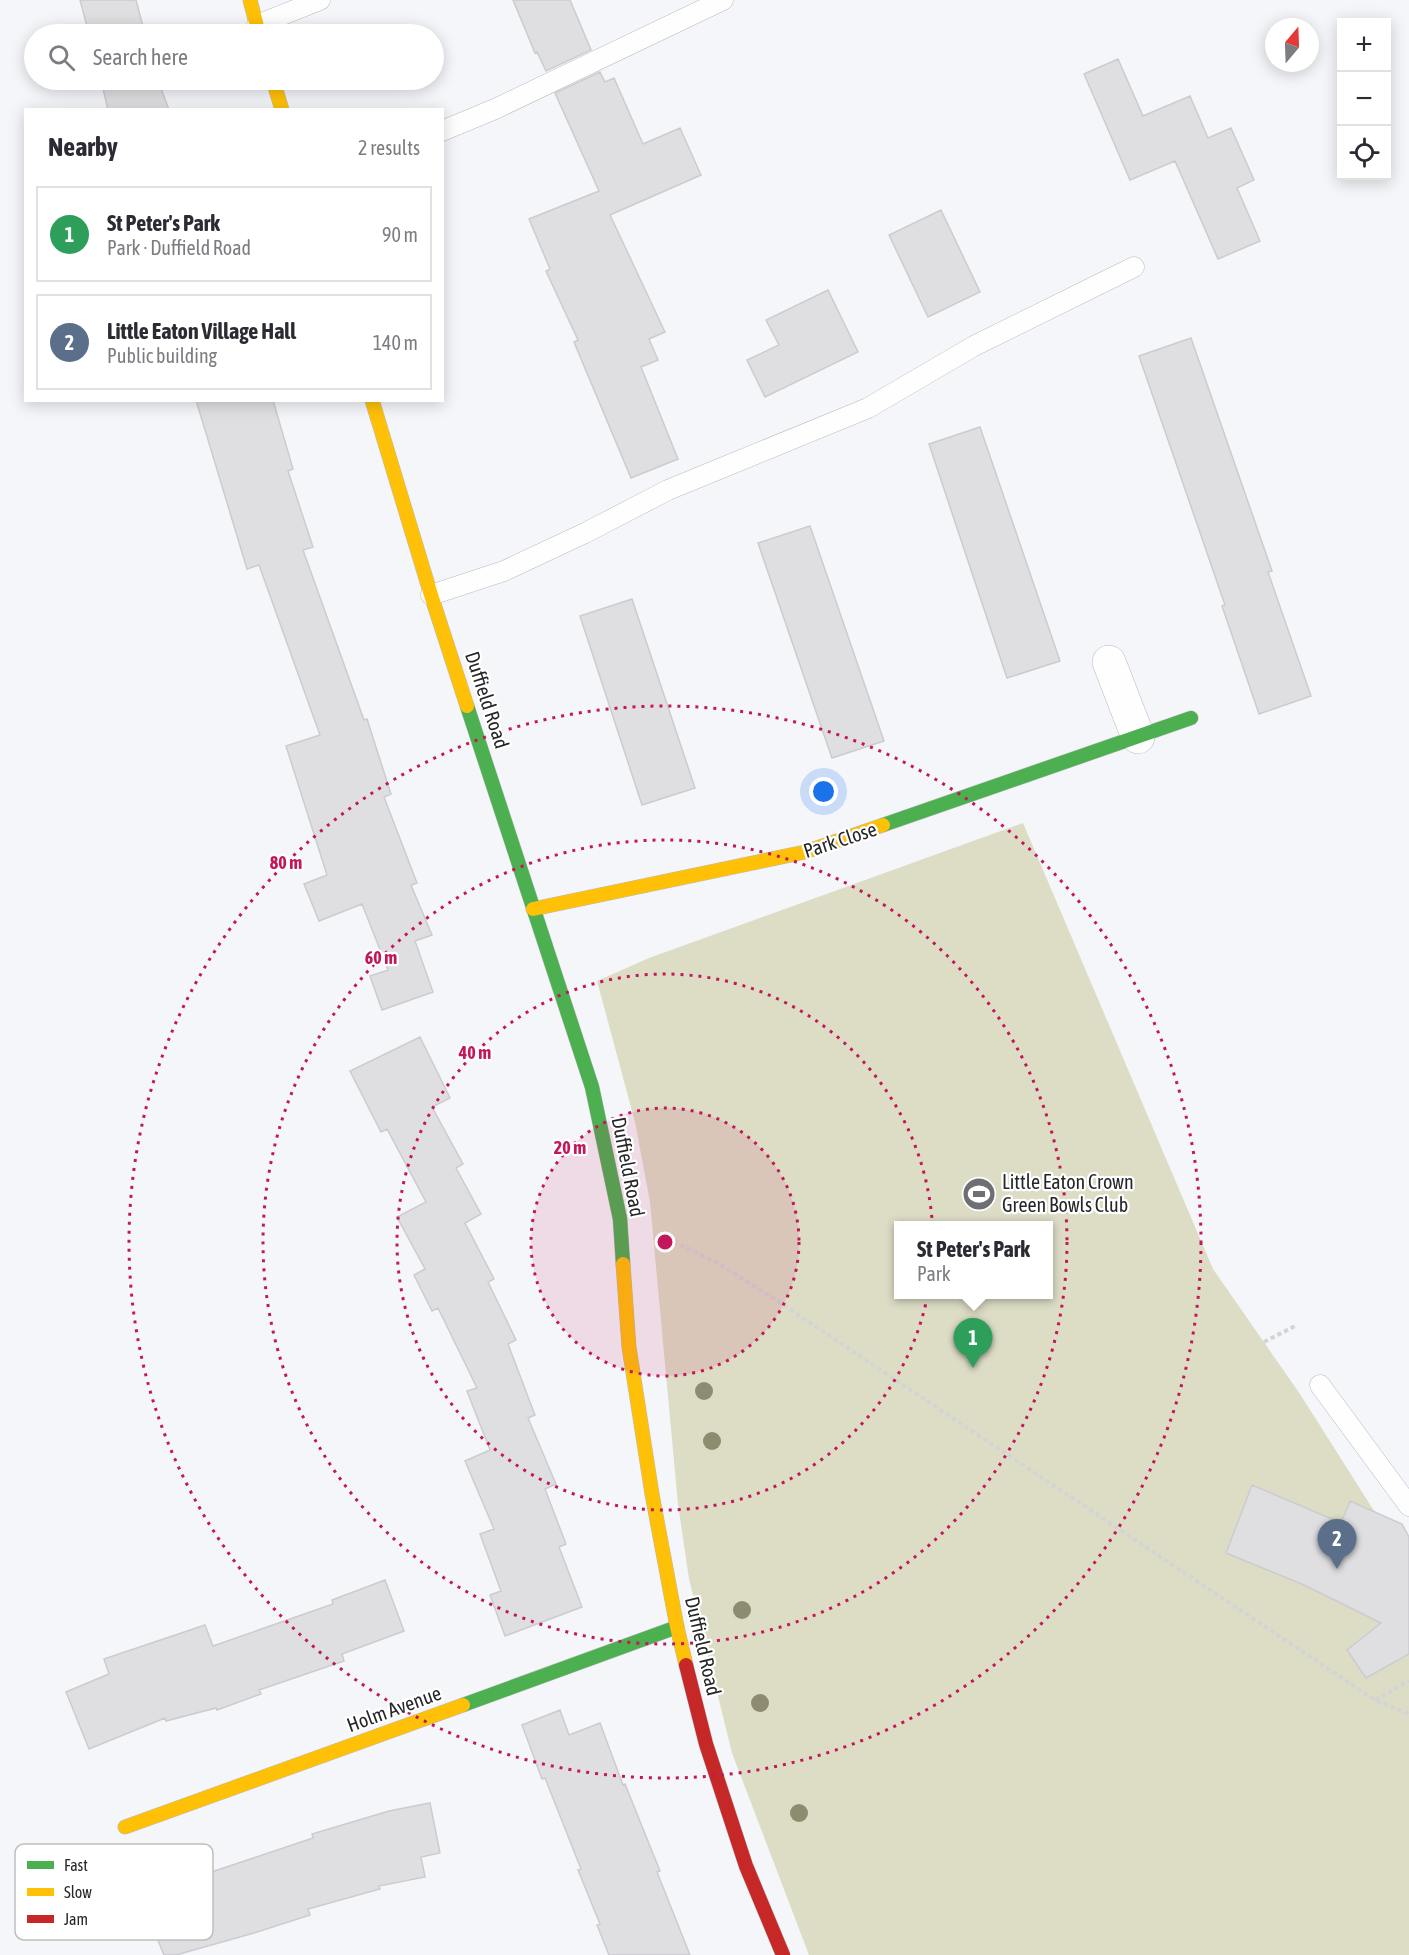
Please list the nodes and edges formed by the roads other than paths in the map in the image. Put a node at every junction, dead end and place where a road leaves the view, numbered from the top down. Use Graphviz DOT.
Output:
graph roads {
  1 [pos="250,0"];
  2 [pos="320,0"];
  3 [pos="723,0"];
  4 [pos="256,24"];
  5 [pos="270,24"];
  6 [pos="276,90"];
  7 [pos="281,108"];
  8 [pos="444,130"];
  9 [pos="1134,267"];
  10 [pos="373,402"];
  11 [pos="431,595"];
  12 [pos="1109,662"];
  13 [pos="1191,718"];
  14 [pos="1138,736"];
  15 [pos="533,909"];
  16 [pos="1320,1385"];
  17 [pos="1409,1506"];
  18 [pos="677,1627"];
  19 [pos="125,1827"];
  20 [pos="783,1955"];
  1 -- 4 [label="street"];
  2 -- 5 [label="lane"];
  3 -- 8 [label="lane"];
  6 -- 7 [label="street"];
  9 -- 11 [label="lane"];
  10 -- 11 [label="street, Duffield Road"];
  11 -- 15 [label="street, Duffield Road"];
  12 -- 14 [label="street"];
  13 -- 14 [label="street, Park Close"];
  14 -- 15 [label="street, Park Close"];
  15 -- 18 [label="street, Duffield Road"];
  16 -- 17 [label="lane"];
  18 -- 19 [label="street, Holm Avenue"];
  18 -- 20 [label="street, Duffield Road"];
}
